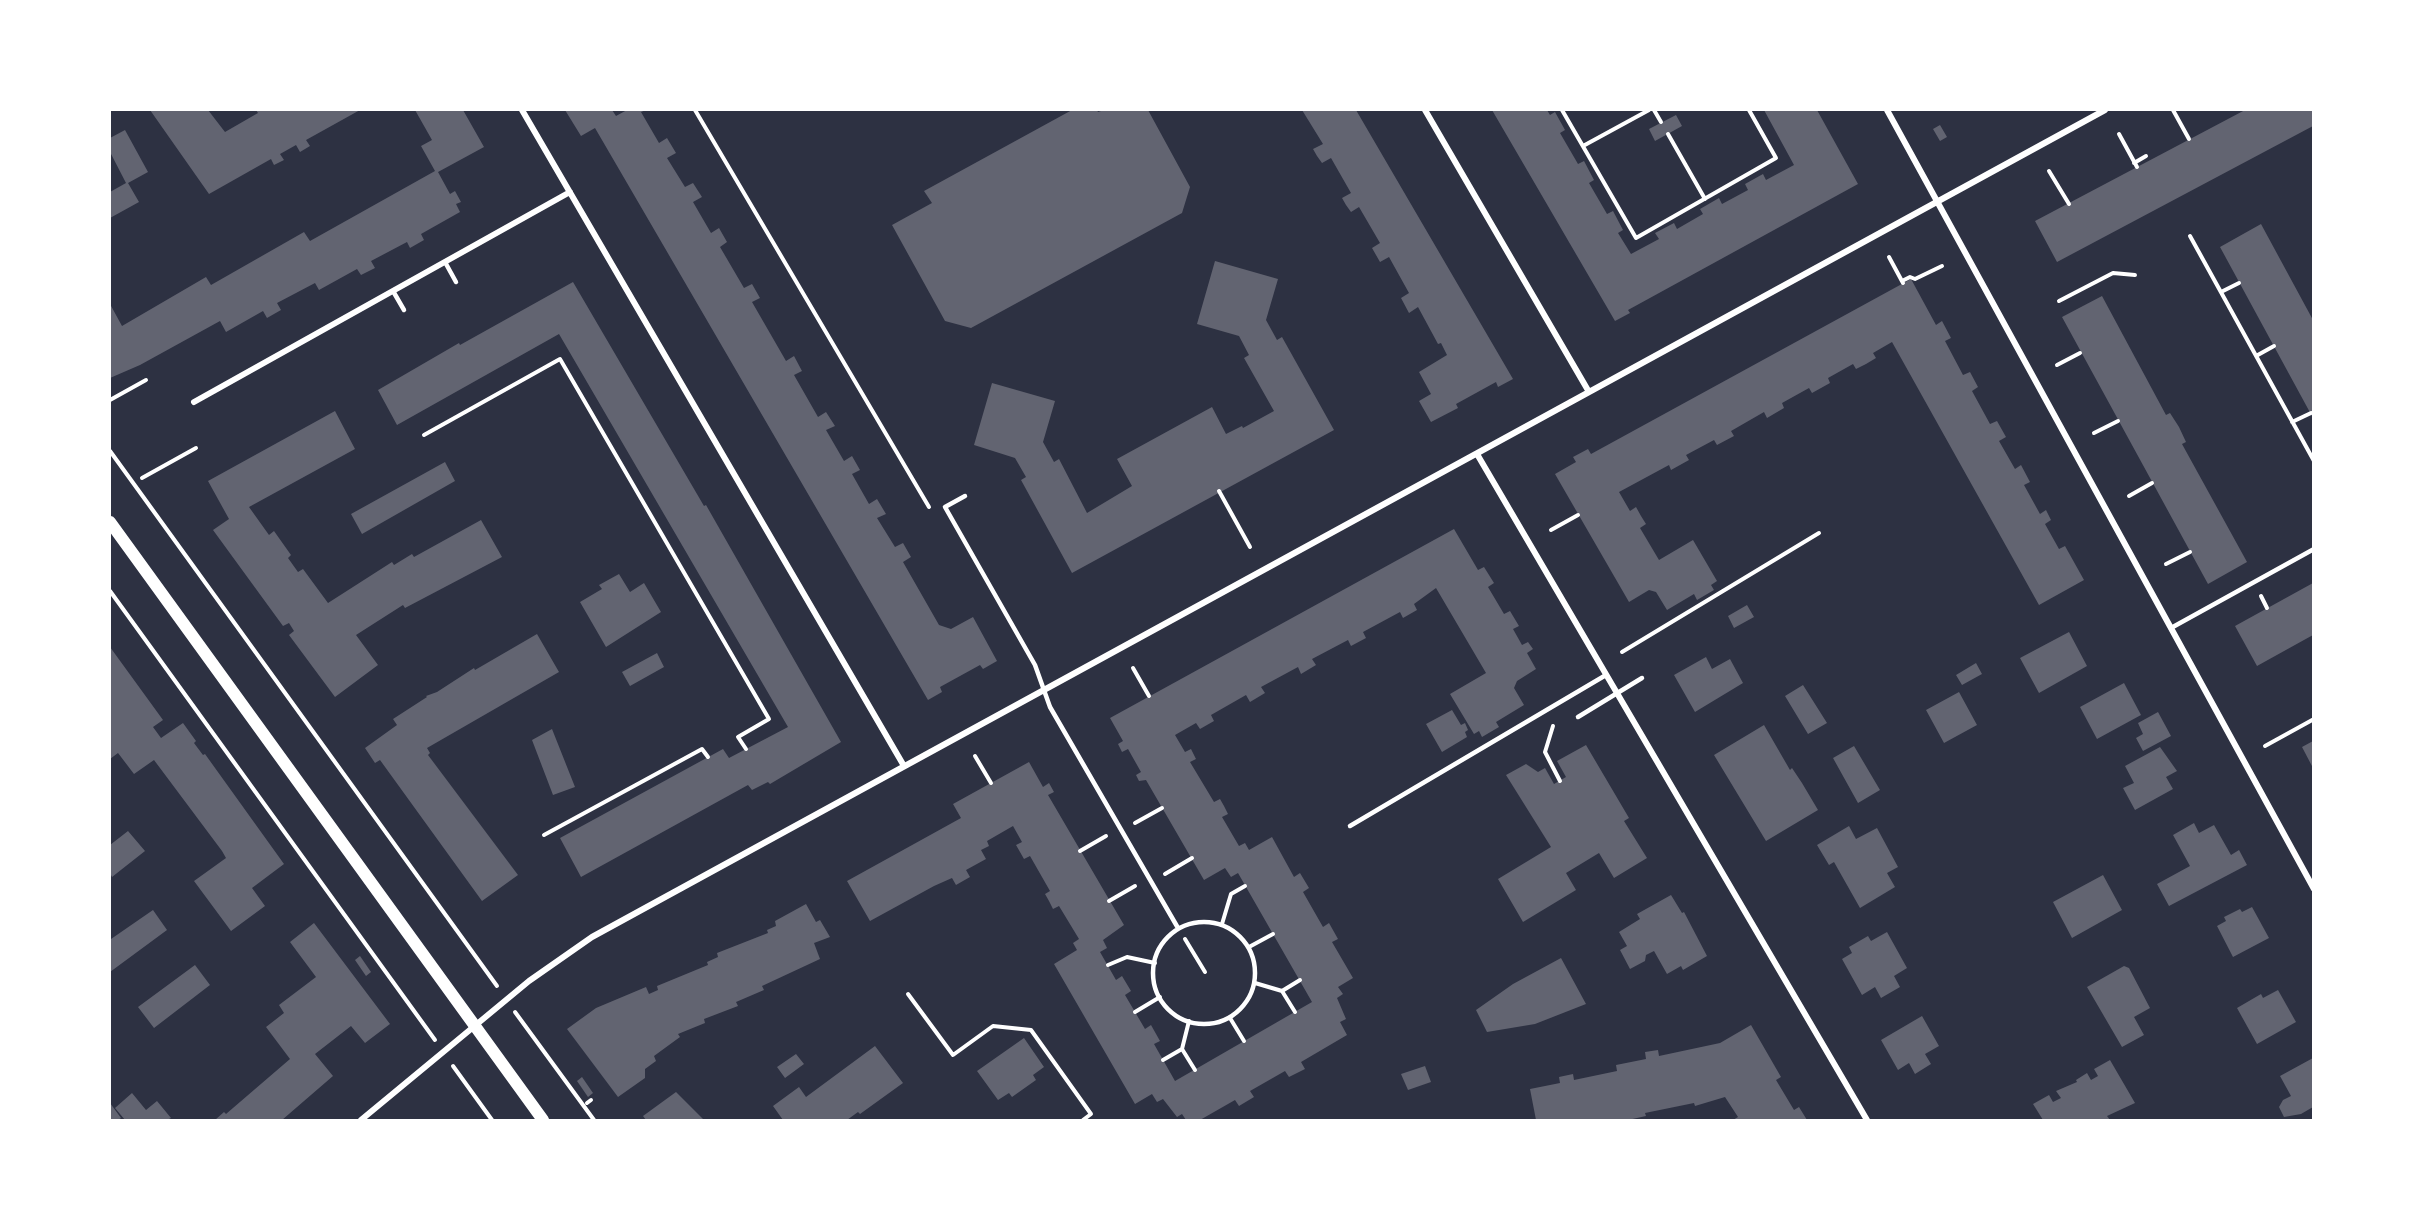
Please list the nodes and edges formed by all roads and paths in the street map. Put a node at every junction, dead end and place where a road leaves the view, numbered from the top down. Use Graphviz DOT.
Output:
graph roads {
  1 [pos="522,110"];
  2 [pos="694,110"];
  3 [pos="1425,110"];
  4 [pos="1562,110"];
  5 [pos="1649,110"];
  6 [pos="1654,110"];
  7 [pos="1749,110"];
  8 [pos="1887,110"];
  9 [pos="2105,110"];
  10 [pos="2173,110"];
  11 [pos="1661,122"];
  12 [pos="1668,134"];
  13 [pos="2119,134"];
  14 [pos="2189,139"];
  15 [pos="1583,146"];
  16 [pos="2146,156"];
  17 [pos="2049,171"];
  18 [pos="570,192"];
  19 [pos="1704,199"];
  20 [pos="1936,201"];
  21 [pos="2069,204"];
  22 [pos="2190,236"];
  23 [pos="1889,257"];
  24 [pos="445,262"];
  25 [pos="1942,266"];
  26 [pos="2136,275"];
  27 [pos="456,282"];
  28 [pos="2239,283"];
  29 [pos="393,291"];
  30 [pos="2221,292"];
  31 [pos="2059,301"];
  32 [pos="404,310"];
  33 [pos="2274,346"];
  34 [pos="2080,353"];
  35 [pos="2256,356"];
  36 [pos="2057,365"];
  37 [pos="146,380"];
  38 [pos="1588,392"];
  39 [pos="110,400"];
  40 [pos="194,402"];
  41 [pos="2311,413"];
  42 [pos="2118,421"];
  43 [pos="2292,422"];
  44 [pos="2094,434"];
  45 [pos="424,435"];
  46 [pos="196,448"];
  47 [pos="110,451"];
  48 [pos="1477,454"];
  49 [pos="2313,461"];
  50 [pos="142,478"];
  51 [pos="2152,483"];
  52 [pos="1219,491"];
  53 [pos="964,496"];
  54 [pos="2129,496"];
  55 [pos="945,507"];
  56 [pos="1578,515"];
  57 [pos="110,522"];
  58 [pos="1551,530"];
  59 [pos="1819,533"];
  60 [pos="1250,547"];
  61 [pos="2313,549"];
  62 [pos="2190,552"];
  63 [pos="2166,564"];
  64 [pos="110,591"];
  65 [pos="2261,596"];
  66 [pos="2267,608"];
  67 [pos="2171,628"];
  68 [pos="1622,652"];
  69 [pos="1133,668"];
  70 [pos="1606,675"];
  71 [pos="1642,678"];
  72 [pos="1044,690"];
  73 [pos="1617,693"];
  74 [pos="1149,696"];
  75 [pos="1578,717"];
  76 [pos="2313,720"];
  77 [pos="2265,746"];
  78 [pos="746,749"];
  79 [pos="975,756"];
  80 [pos="708,757"];
  81 [pos="904,766"];
  82 [pos="1560,781"];
  83 [pos="991,783"];
  84 [pos="1162,808"];
  85 [pos="1350,826"];
  86 [pos="1121,829"];
  87 [pos="543,835"];
  88 [pos="1080,851"];
  89 [pos="1192,858"];
  90 [pos="1150,880"];
  91 [pos="1245,886"];
  92 [pos="2313,888"];
  93 [pos="1109,901"];
  94 [pos="1222,924"];
  95 [pos="1178,928"];
  96 [pos="1273,934"];
  97 [pos="1249,948"];
  98 [pos="478,962"];
  99 [pos="1155,963"];
  100 [pos="1108,965"];
  101 [pos="1205,972"];
  102 [pos="1299,980"];
  103 [pos="1255,983"];
  104 [pos="1282,991"];
  105 [pos="908,994"];
  106 [pos="1160,997"];
  107 [pos="1135,1012"];
  108 [pos="1295,1012"];
  109 [pos="418,1017"];
  110 [pos="1230,1018"];
  111 [pos="1189,1021"];
  112 [pos="474,1025"];
  113 [pos="1244,1041"];
  114 [pos="1182,1049"];
  115 [pos="546,1053"];
  116 [pos="1163,1060"];
  117 [pos="1195,1070"];
  118 [pos="464,1081"];
  119 [pos="361,1120"];
  120 [pos="492,1120"];
  121 [pos="543,1120"];
  122 [pos="594,1120"];
  123 [pos="1083,1120"];
  124 [pos="1867,1120"];
  1 -- 18 [label="street"];
  2 -- 55 [label="path"];
  3 -- 38 [label="street"];
  4 -- 15 [label="path"];
  5 -- 15 [label="path"];
  6 -- 11 [label="path"];
  7 -- 19 [label="path"];
  8 -- 20 [label="street"];
  9 -- 20 [label="street"];
  10 -- 14 [label="path"];
  12 -- 19 [label="path"];
  13 -- 16 [label="path"];
  15 -- 19 [label="path"];
  17 -- 21 [label="path"];
  18 -- 24 [label="street"];
  18 -- 81 [label="street"];
  20 -- 38 [label="street"];
  20 -- 67 [label="street"];
  22 -- 30 [label="path"];
  23 -- 25 [label="path"];
  24 -- 27 [label="lane"];
  24 -- 29 [label="street"];
  26 -- 31 [label="path"];
  28 -- 30 [label="path"];
  29 -- 32 [label="lane"];
  29 -- 40 [label="street"];
  30 -- 35 [label="path"];
  33 -- 35 [label="path"];
  34 -- 36 [label="path"];
  35 -- 43 [label="path"];
  37 -- 39 [label="path"];
  38 -- 48 [label="street"];
  41 -- 43 [label="path"];
  42 -- 44 [label="path"];
  43 -- 49 [label="path"];
  45 -- 78 [label="path"];
  46 -- 50 [label="path"];
  47 -- 98 [label="path"];
  48 -- 70 [label="street"];
  48 -- 72 [label="street"];
  51 -- 54 [label="path"];
  52 -- 60 [label="path"];
  53 -- 55 [label="lane"];
  55 -- 72 [label="lane"];
  56 -- 58 [label="path"];
  57 -- 112 [label="main road"];
  59 -- 68 [label="path"];
  61 -- 67 [label="lane"];
  62 -- 63 [label="path"];
  64 -- 109 [label="path"];
  65 -- 66 [label="path"];
  67 -- 92 [label="street"];
  69 -- 74 [label="path"];
  70 -- 73 [label="street"];
  70 -- 85 [label="lane"];
  71 -- 73 [label="lane"];
  72 -- 81 [label="street"];
  72 -- 86 [label="lane"];
  73 -- 75 [label="lane"];
  73 -- 124 [label="street"];
  75 -- 82 [label="path"];
  76 -- 77 [label="path"];
  79 -- 83 [label="path"];
  80 -- 87 [label="path"];
  81 -- 112 [label="street"];
  84 -- 86 [label="path"];
  86 -- 88 [label="path"];
  86 -- 90 [label="lane"];
  89 -- 90 [label="path"];
  90 -- 93 [label="path"];
  90 -- 95 [label="lane"];
  91 -- 94 [label="path"];
  94 -- 95 [label="lane"];
  94 -- 97 [label="lane"];
  95 -- 99 [label="lane"];
  95 -- 101 [label="path"];
  96 -- 97 [label="path"];
  97 -- 103 [label="lane"];
  99 -- 100 [label="path"];
  99 -- 106 [label="lane"];
  102 -- 104 [label="path"];
  103 -- 104 [label="path"];
  103 -- 110 [label="lane"];
  104 -- 108 [label="path"];
  105 -- 123 [label="path"];
  106 -- 107 [label="path"];
  106 -- 111 [label="lane"];
  110 -- 111 [label="lane"];
  110 -- 113 [label="path"];
  111 -- 114 [label="path"];
  112 -- 119 [label="street"];
  112 -- 121 [label="main road"];
  114 -- 116 [label="path"];
  114 -- 117 [label="path"];
  115 -- 122 [label="path"];
  118 -- 120 [label="path"];
}
